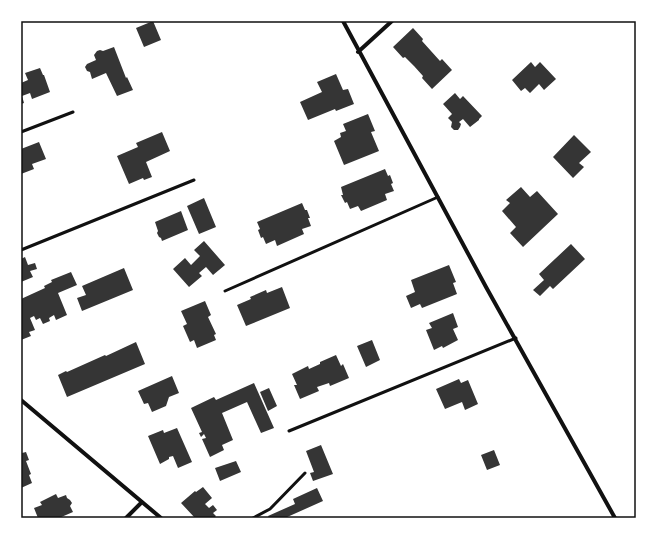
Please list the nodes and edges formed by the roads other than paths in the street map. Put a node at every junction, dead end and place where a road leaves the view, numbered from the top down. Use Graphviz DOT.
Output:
graph roads {
  1 [pos="343,21"];
  2 [pos="392,21"];
  3 [pos="358,52"];
  4 [pos="73,112"];
  5 [pos="21,132"];
  6 [pos="194,180"];
  7 [pos="438,197"];
  8 [pos="21,250"];
  9 [pos="225,290"];
  10 [pos="516,338"];
  11 [pos="21,400"];
  12 [pos="289,431"];
  13 [pos="305,473"];
  14 [pos="142,502"];
  15 [pos="126,518"];
  16 [pos="160,518"];
  17 [pos="253,518"];
  18 [pos="615,518"];
  1 -- 3 [label="street"];
  2 -- 3 [label="street"];
  3 -- 7 [label="street"];
  4 -- 5 [label="lane"];
  6 -- 8 [label="lane"];
  7 -- 9 [label="lane"];
  7 -- 10 [label="street"];
  10 -- 12 [label="lane"];
  10 -- 18 [label="street"];
  11 -- 14 [label="street"];
  13 -- 17 [label="lane"];
  14 -- 15 [label="street"];
  14 -- 16 [label="street"];
}
